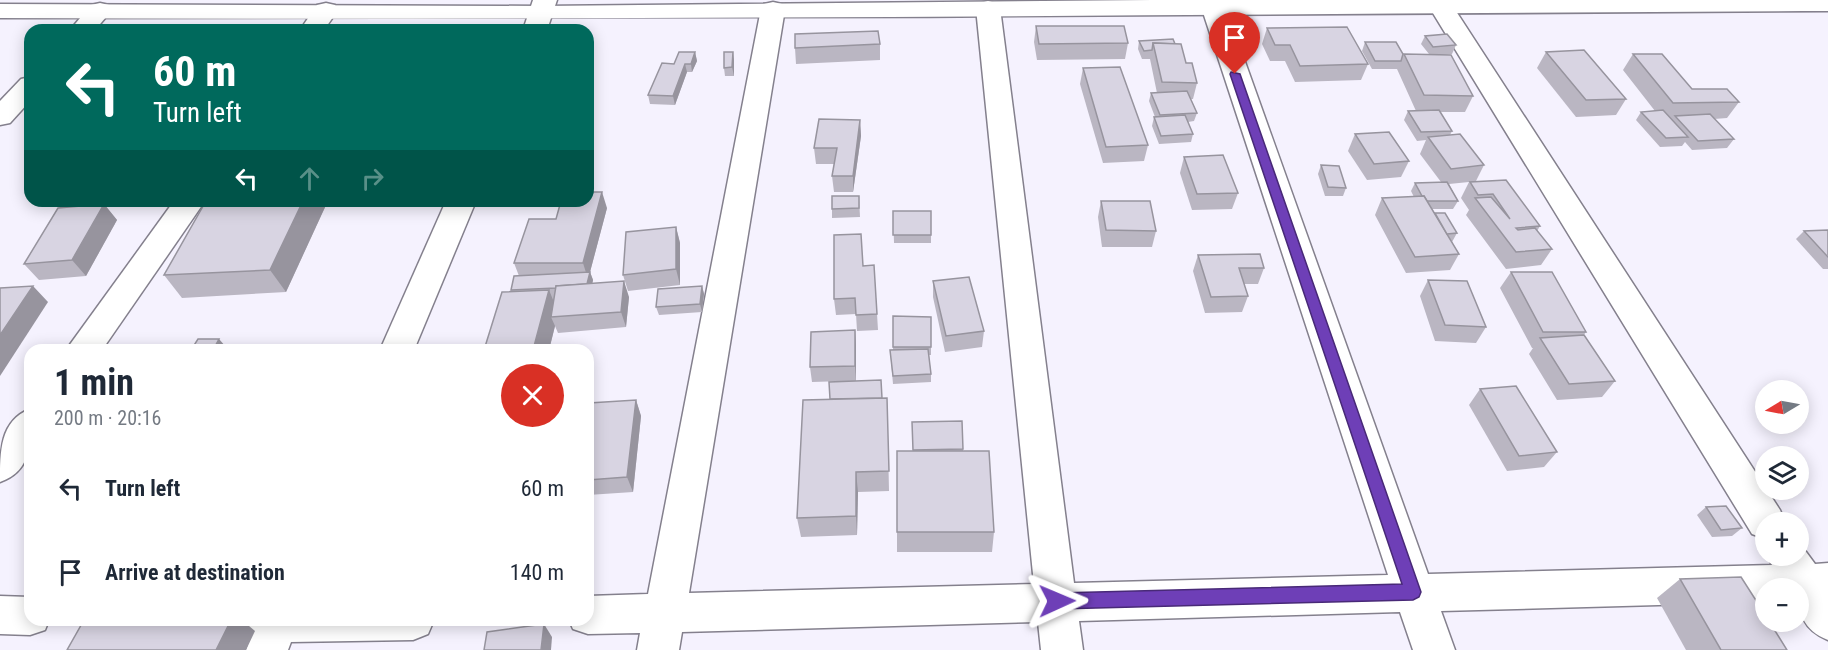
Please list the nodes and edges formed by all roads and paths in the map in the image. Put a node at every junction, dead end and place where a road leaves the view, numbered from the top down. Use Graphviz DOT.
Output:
graph roads {
  1 [pos="1212,3"];
  2 [pos="1442,3"];
  3 [pos="1827,5"];
  4 [pos="988,8"];
  5 [pos="773,9"];
  6 [pos="100,10"];
  7 [pos="0,11"];
  8 [pos="541,14"];
  9 [pos="319,20"];
  10 [pos="87,24"];
  11 [pos="24,91"];
  12 [pos="0,117"];
  13 [pos="186,207"];
  14 [pos="458,207"];
  15 [pos="87,344"];
  16 [pos="400,344"];
  17 [pos="24,432"];
  18 [pos="0,465"];
  19 [pos="1760,512"];
  20 [pos="1806,573"];
  21 [pos="1413,592"];
  22 [pos="1057,601"];
  23 [pos="0,615"];
  24 [pos="24,616"];
  25 [pos="594,616"];
  26 [pos="1828,620"];
  27 [pos="219,626"];
  28 [pos="338,626"];
  29 [pos="276,631"];
  30 [pos="660,631"];
  31 [pos="1062,650"];
  32 [pos="1434,650"];
  1 -- 2 [label="street"];
  1 -- 4 [label="street"];
  1 -- 21 [label="street"];
  2 -- 3 [label="street"];
  2 -- 19 [label="street"];
  4 -- 5 [label="street"];
  4 -- 22 [label="street"];
  5 -- 8 [label="street"];
  5 -- 30 [label="street"];
  6 -- 7 [label="street"];
  6 -- 9 [label="street"];
  6 -- 10 [label="street"];
  8 -- 9 [label="street"];
  11 -- 12 [label="street"];
  13 -- 15 [label="street"];
  14 -- 16 [label="street"];
  17 -- 18 [label="street"];
  20 -- 21 [label="street"];
  20 -- 26 [label="street"];
  21 -- 22 [label="street"];
  21 -- 32 [label="street"];
  22 -- 30 [label="street"];
  22 -- 31 [label="street"];
  23 -- 24 [label="street"];
  25 -- 30 [label="street"];
  27 -- 29 [label="street"];
  28 -- 29 [label="street"];
}
